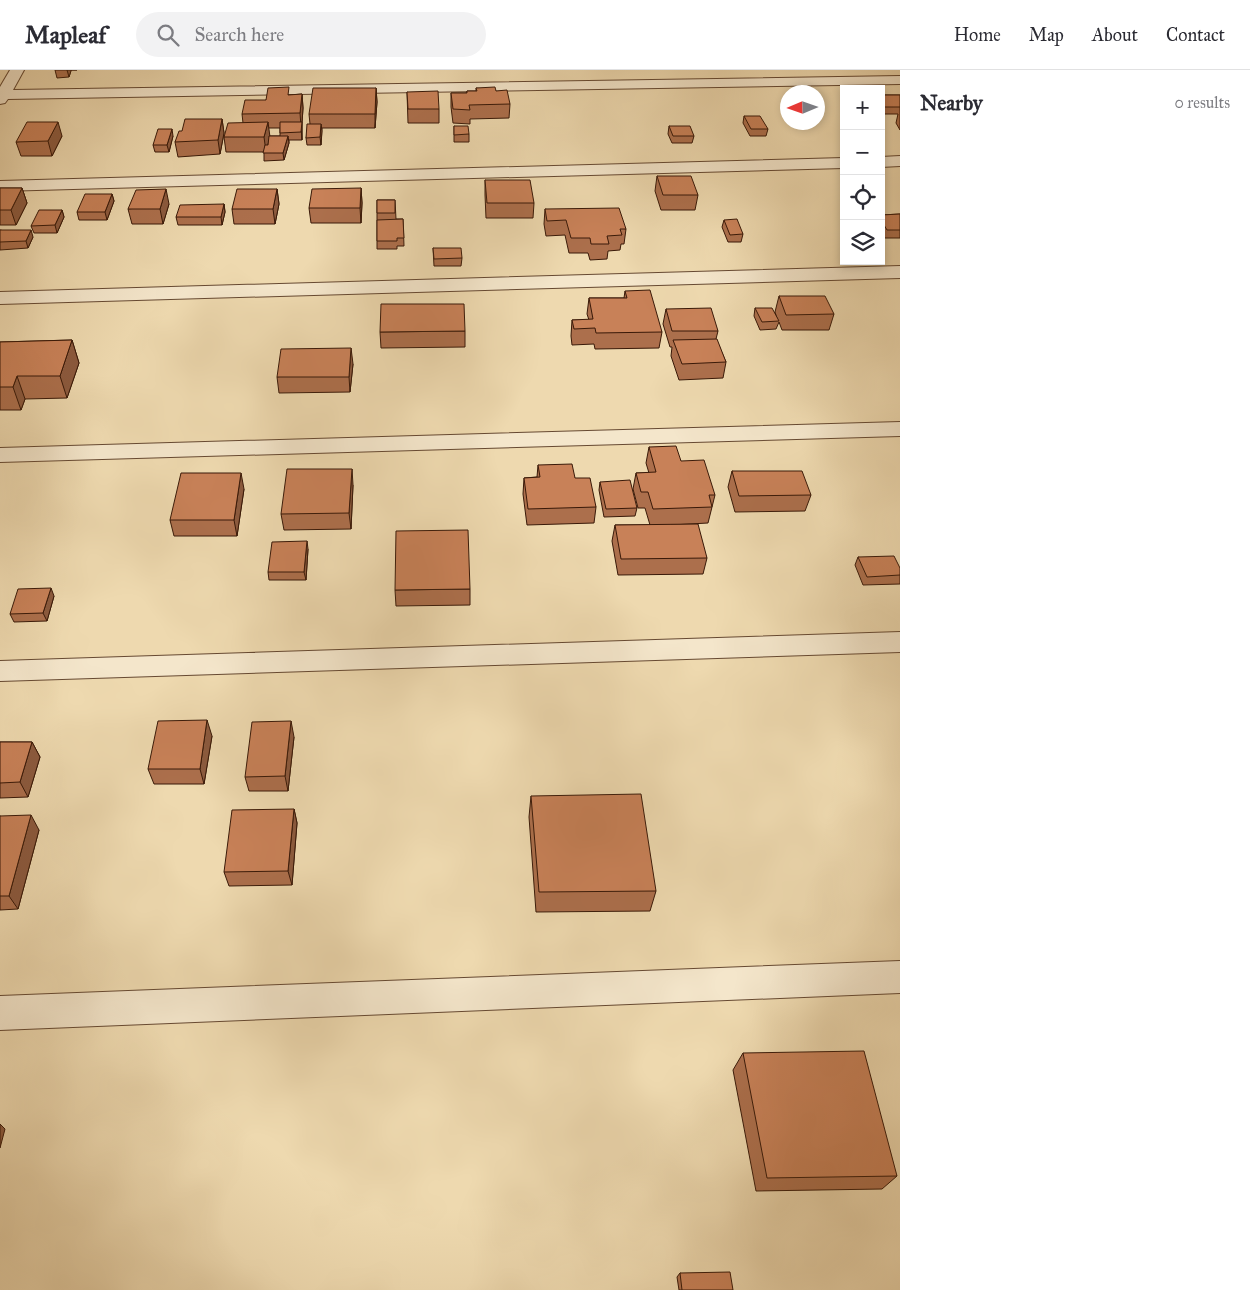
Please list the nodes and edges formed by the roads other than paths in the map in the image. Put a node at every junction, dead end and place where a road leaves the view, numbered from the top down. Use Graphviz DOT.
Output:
graph roads {
  1 [pos="17,70"];
  2 [pos="900,80"];
  3 [pos="1,96"];
  4 [pos="900,161"];
  5 [pos="885,162"];
  6 [pos="840,163"];
  7 [pos="0,186"];
  8 [pos="900,272"];
  9 [pos="0,298"];
  10 [pos="900,429"];
  11 [pos="0,455"];
  12 [pos="900,642"];
  13 [pos="0,671"];
  14 [pos="900,977"];
  15 [pos="0,1013"];
  1 -- 3 [label="street"];
  2 -- 3 [label="street"];
  4 -- 5 [label="street"];
  6 -- 7 [label="street"];
  8 -- 9 [label="street"];
  10 -- 11 [label="street"];
  12 -- 13 [label="street"];
  14 -- 15 [label="street"];
}
